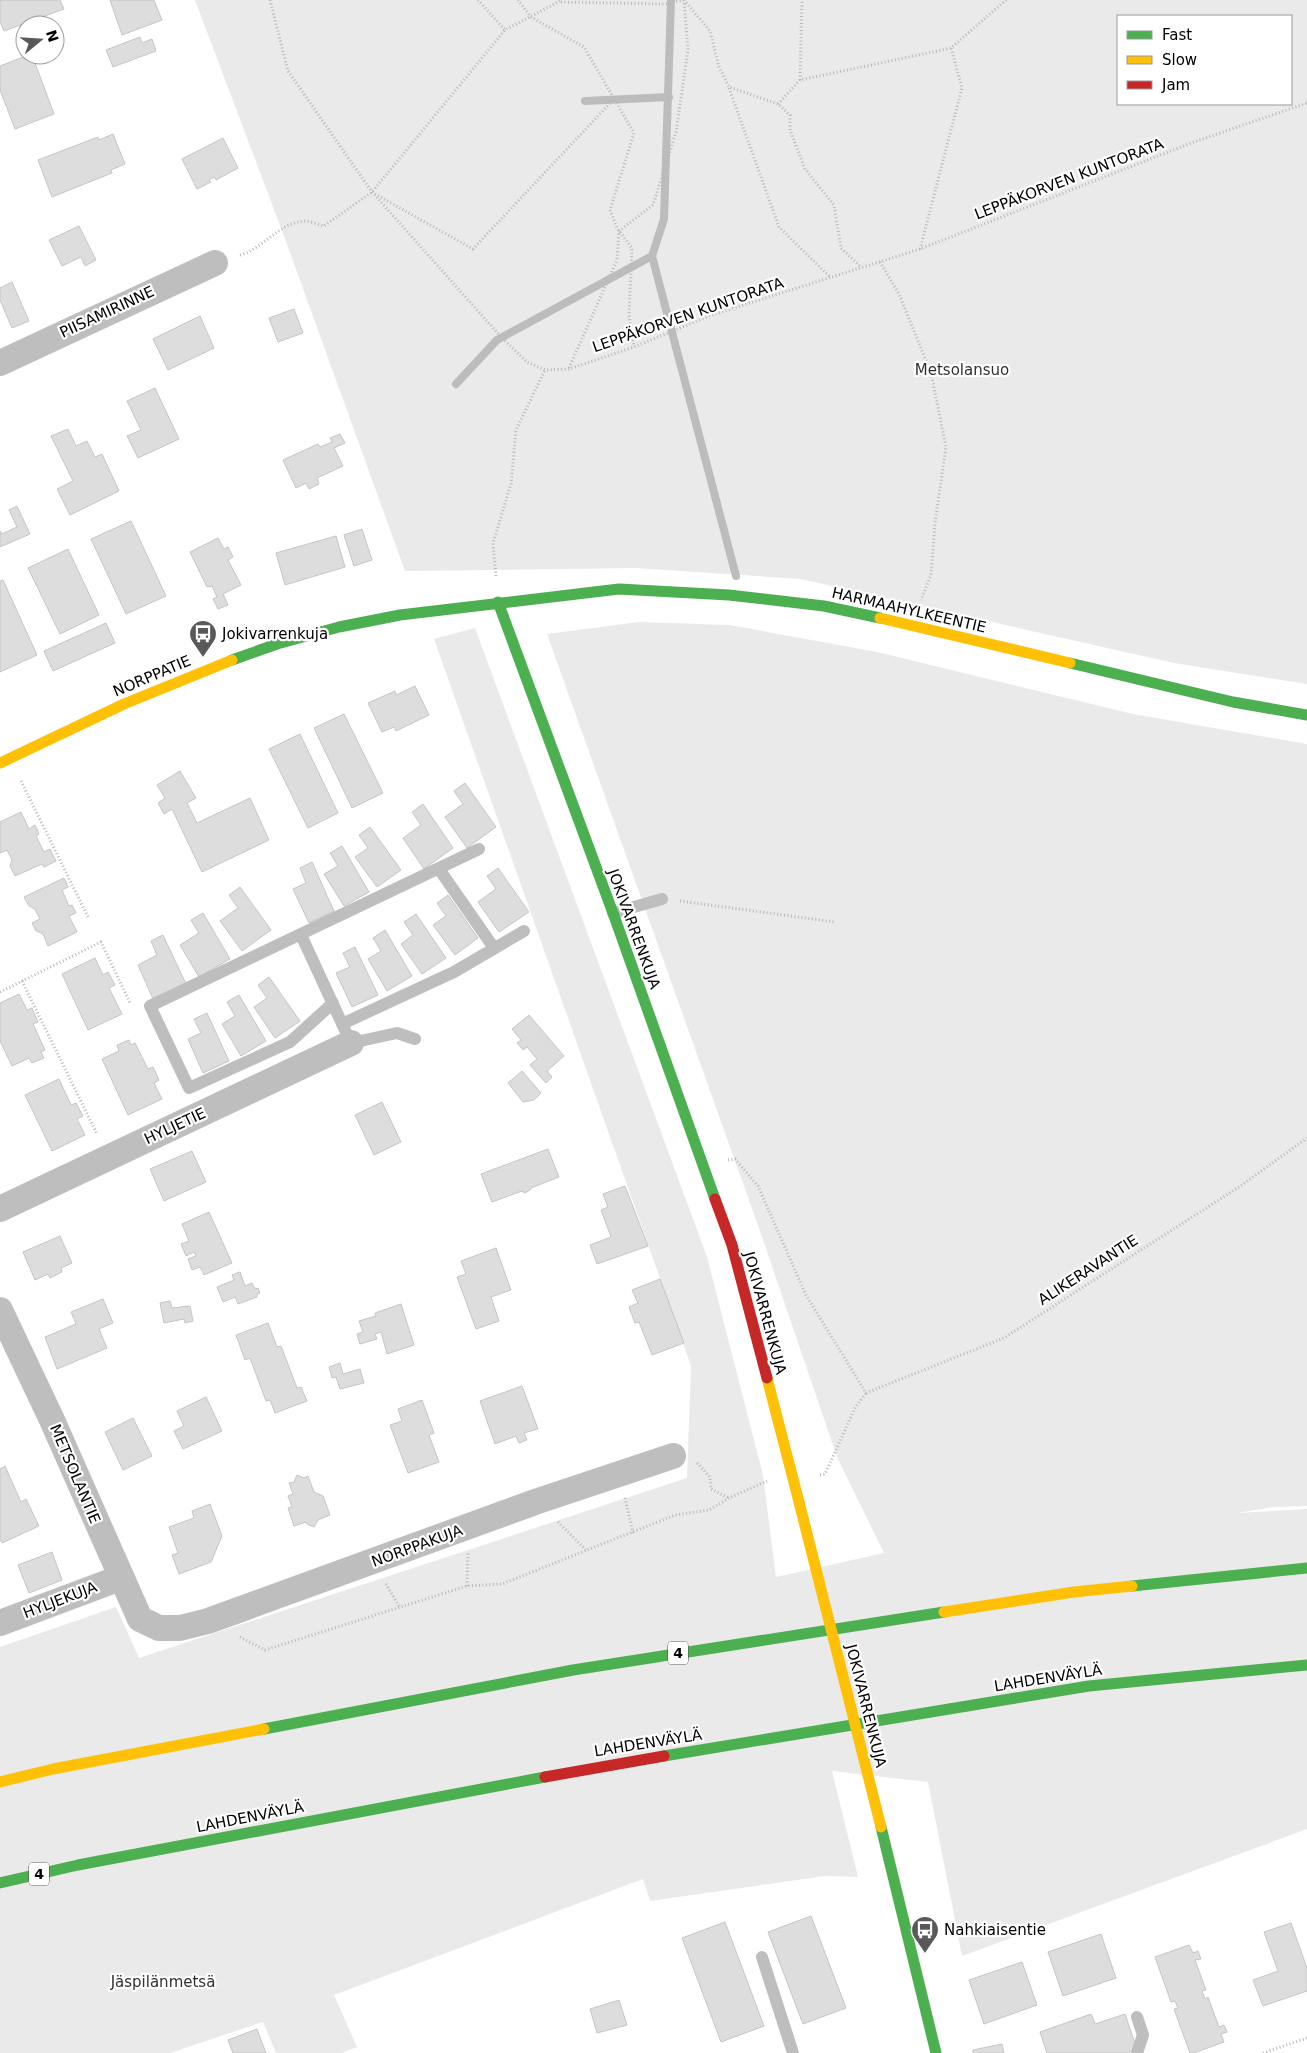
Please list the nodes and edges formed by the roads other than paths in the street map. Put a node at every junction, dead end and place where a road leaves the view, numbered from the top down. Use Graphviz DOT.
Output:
graph roads {
  1 [pos="215,263"];
  2 [pos="0,363"];
  3 [pos="498,602"];
  4 [pos="1307,715"];
  5 [pos="5,761"];
  6 [pos="479,849"];
  7 [pos="439,869"];
  8 [pos="662,899"];
  9 [pos="613,913"];
  10 [pos="524,931"];
  11 [pos="301,935"];
  12 [pos="494,948"];
  13 [pos="333,1003"];
  14 [pos="347,1034"];
  15 [pos="415,1039"];
  16 [pos="0,1209"];
  17 [pos="0,1310"];
  18 [pos="673,1456"];
  19 [pos="1307,1568"];
  20 [pos="120,1578"];
  21 [pos="0,1623"];
  22 [pos="160,1628"];
  23 [pos="1307,1665"];
  24 [pos="0,1782"];
  25 [pos="0,1884"];
  26 [pos="762,1957"];
  27 [pos="1137,2017"];
  28 [pos="793,2053"];
  29 [pos="936,2053"];
  30 [pos="1137,2053"];
  1 -- 2 [label="street, PIISAMIRINNE"];
  3 -- 4 [label="main road, HARMAAHYLKEENTIE"];
  3 -- 5 [label="main road, NORPPATIE"];
  3 -- 9 [label="main road, JOKIVARRENKUJA"];
  6 -- 7 [label="lane"];
  7 -- 11 [label="lane"];
  7 -- 12 [label="lane"];
  8 -- 9 [label="lane"];
  9 -- 29 [label="main road, JOKIVARRENKUJA, bridge"];
  10 -- 12 [label="lane"];
  11 -- 13 [label="lane"];
  11 -- 13 [label="lane"];
  12 -- 14 [label="lane"];
  13 -- 14 [label="lane"];
  14 -- 15 [label="lane"];
  14 -- 16 [label="street, HYLJETIE"];
  17 -- 20 [label="street, METSOLANTIE"];
  18 -- 22 [label="street, NORPPAKUJA"];
  19 -- 24 [label="main road, 4"];
  20 -- 21 [label="street, HYLJEKUJA"];
  20 -- 22 [label="street, METSOLANTIE"];
  23 -- 25 [label="main road, LAHDENVÄYLÄ / 4"];
  26 -- 28 [label="lane"];
  27 -- 30 [label="lane"];
}
